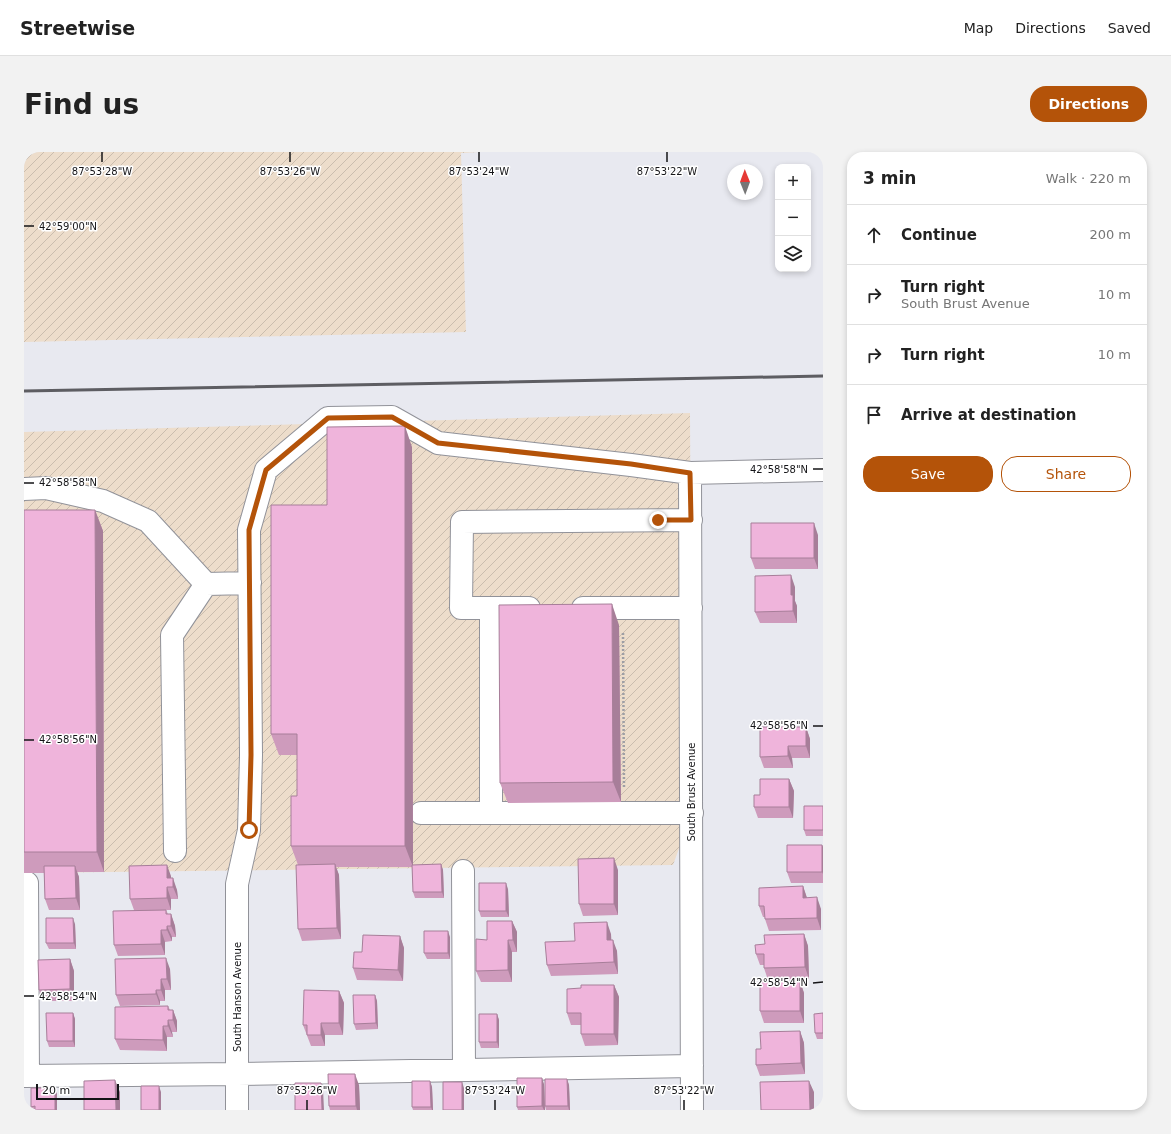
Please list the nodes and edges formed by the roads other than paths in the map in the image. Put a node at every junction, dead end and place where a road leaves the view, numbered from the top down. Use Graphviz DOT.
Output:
graph roads {
  1 [pos="823,470"];
  2 [pos="690,473"];
  3 [pos="24,488"];
  4 [pos="691,520"];
  5 [pos="250,583"];
  6 [pos="206,584"];
  7 [pos="491,608"];
  8 [pos="691,608"];
  9 [pos="421,813"];
  10 [pos="490,813"];
  11 [pos="692,813"];
  12 [pos="175,851"];
  13 [pos="463,871"];
  14 [pos="27,883"];
  15 [pos="692,1066"];
  16 [pos="464,1070"];
  17 [pos="237,1074"];
  18 [pos="26,1076"];
  19 [pos="237,1110"];
  20 [pos="692,1110"];
  1 -- 2 [label="street, South Hanson Avenue"];
  2 -- 4 [label="street, South Brust Avenue"];
  2 -- 5 [label="street, South Hanson Avenue"];
  3 -- 6 [label="street"];
  4 -- 7 [label="street"];
  4 -- 8 [label="street, South Brust Avenue"];
  5 -- 6 [label="street"];
  5 -- 17 [label="street, South Hanson Avenue"];
  6 -- 12 [label="street"];
  7 -- 8 [label="street"];
  7 -- 10 [label="street"];
  8 -- 11 [label="street, South Brust Avenue"];
  9 -- 10 [label="street"];
  10 -- 11 [label="street"];
  11 -- 15 [label="street, South Brust Avenue"];
  13 -- 16 [label="street"];
  14 -- 18 [label="street"];
  15 -- 16 [label="street"];
  15 -- 20 [label="street, South Brust Avenue"];
  16 -- 17 [label="street"];
  17 -- 18 [label="street"];
  17 -- 19 [label="street, South Hanson Avenue"];
}
